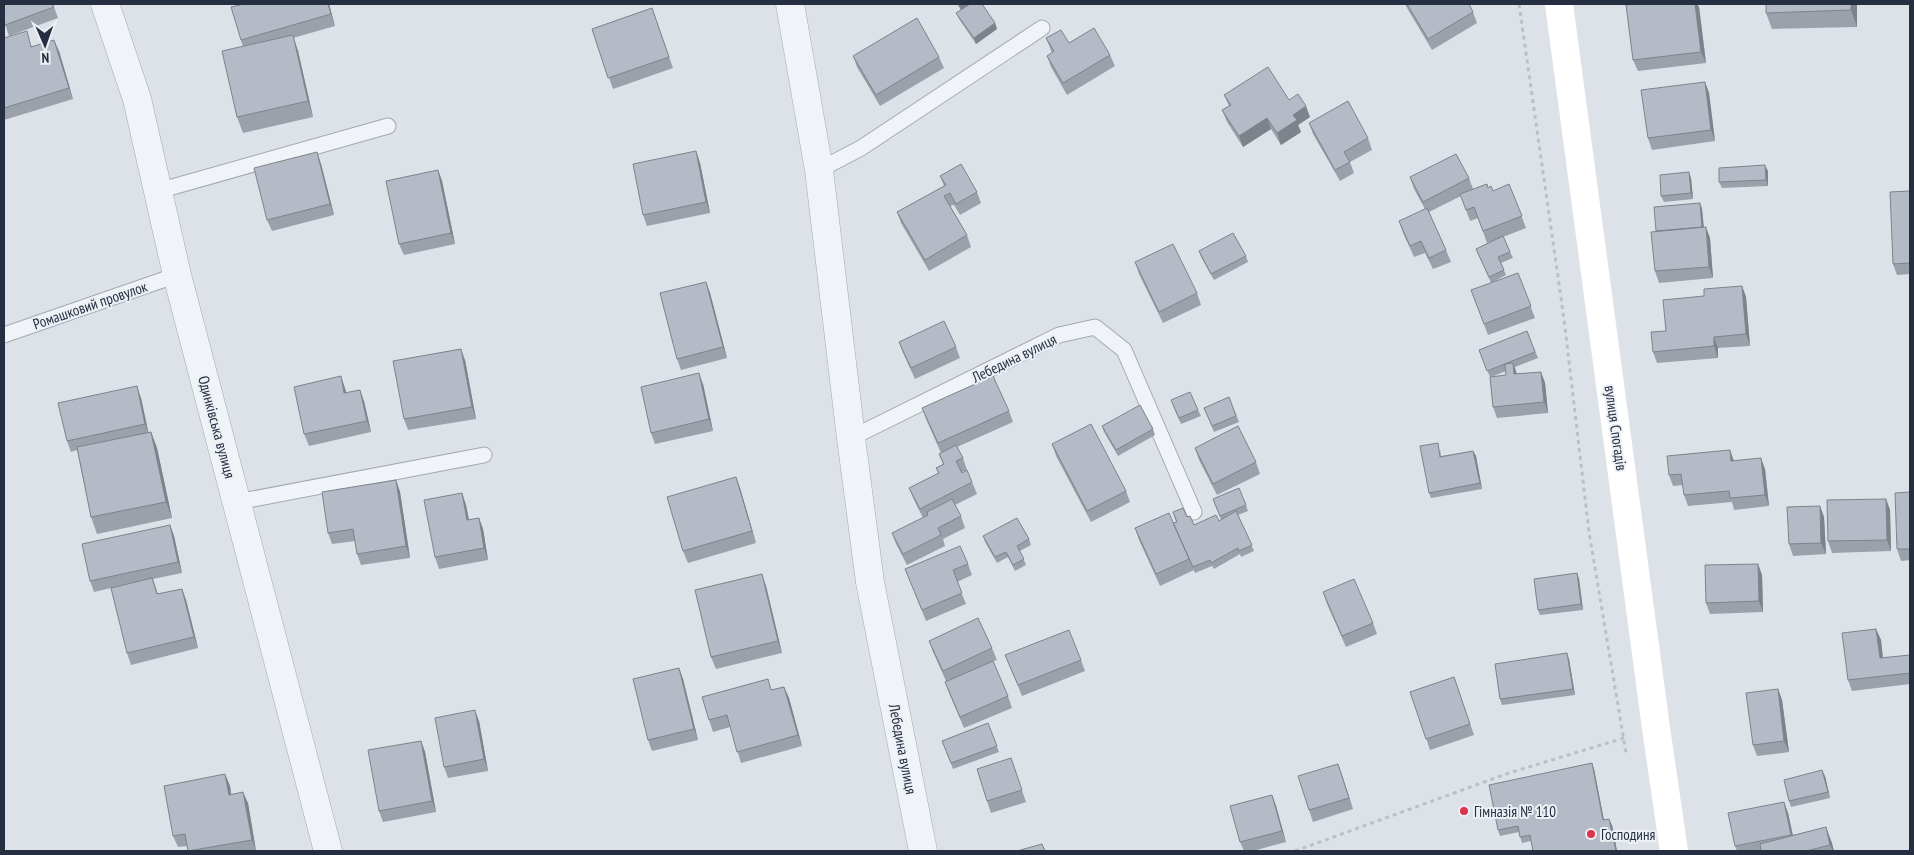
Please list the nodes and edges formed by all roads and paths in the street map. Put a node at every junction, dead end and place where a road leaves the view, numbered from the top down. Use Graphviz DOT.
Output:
graph roads {
  1 [pos="106,4"];
  2 [pos="790,4"];
  3 [pos="1519,4"];
  4 [pos="1559,4"];
  5 [pos="1042,28"];
  6 [pos="388,126"];
  7 [pos="819,170"];
  8 [pos="158,191"];
  9 [pos="177,275"];
  10 [pos="4,335"];
  11 [pos="851,438"];
  12 [pos="484,456"];
  13 [pos="237,502"];
  14 [pos="1194,512"];
  15 [pos="1656,728"];
  16 [pos="1624,738"];
  17 [pos="1627,757"];
  18 [pos="328,851"];
  19 [pos="922,851"];
  20 [pos="1295,851"];
  21 [pos="1674,851"];
  1 -- 8 [label="street, Одинківська вулиця"];
  2 -- 7 [label="street, Лебедина вулиця"];
  3 -- 16 [label="path"];
  4 -- 15 [label="main road, вулиця Спогадів"];
  5 -- 7 [label="lane"];
  6 -- 8 [label="lane"];
  7 -- 11 [label="street, Лебедина вулиця"];
  8 -- 9 [label="street, Одинківська вулиця"];
  9 -- 10 [label="lane, Ромашковий провулок"];
  9 -- 13 [label="street, Одинківська вулиця"];
  11 -- 14 [label="lane, Лебедина вулиця"];
  11 -- 19 [label="street, Лебедина вулиця"];
  12 -- 13 [label="lane"];
  13 -- 18 [label="street, Одинківська вулиця"];
  15 -- 16 [label="path"];
  15 -- 21 [label="main road, вулиця Спогадів"];
  16 -- 17 [label="path"];
  16 -- 20 [label="path"];
}
